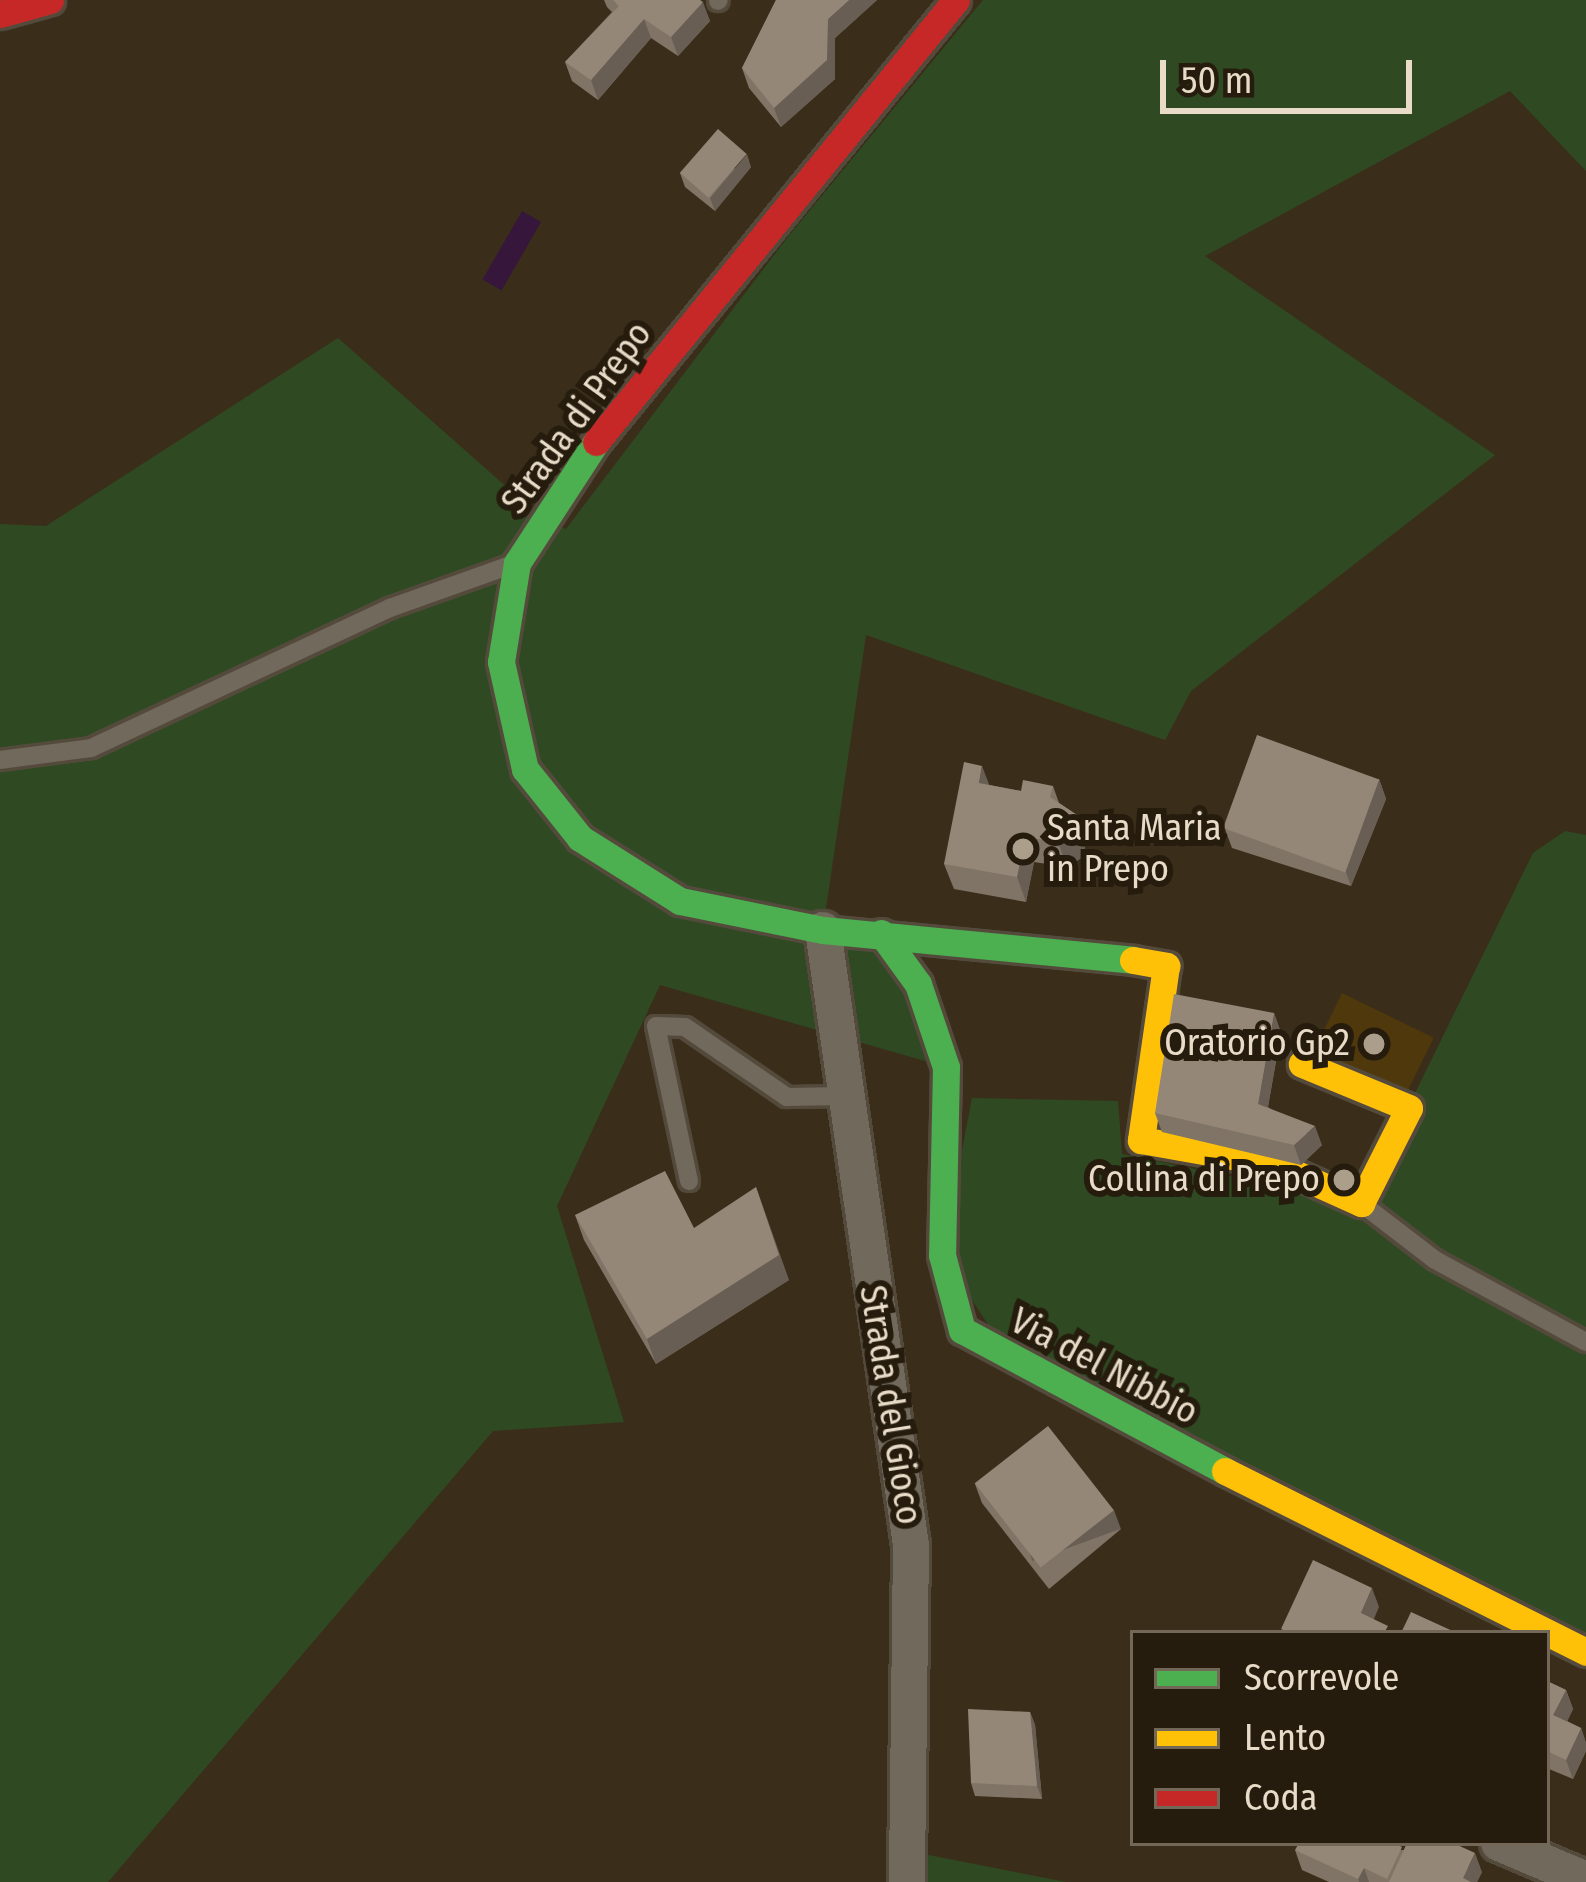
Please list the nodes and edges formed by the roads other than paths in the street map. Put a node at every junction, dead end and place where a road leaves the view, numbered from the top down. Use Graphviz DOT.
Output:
graph roads {
  1 [pos="50,0"];
  2 [pos="956,0"];
  3 [pos="0,14"];
  4 [pos="517,563"];
  5 [pos="0,760"];
  6 [pos="823,930"];
  7 [pos="881,933"];
  8 [pos="1302,1064"];
  9 [pos="845,1096"];
  10 [pos="689,1181"];
  11 [pos="1361,1204"];
  12 [pos="1586,1342"];
  13 [pos="1542,1630"];
  14 [pos="1550,1634"];
  15 [pos="1586,1652"];
  16 [pos="1506,1846"];
  17 [pos="1586,1880"];
  18 [pos="907,1882"];
  1 -- 3 [label="street"];
  2 -- 4 [label="street, Strada di Prepo"];
  4 -- 5 [label="lane"];
  4 -- 6 [label="street, Strada di Prepo"];
  6 -- 7 [label="street, Strada di Prepo"];
  6 -- 9 [label="street, Strada del Gioco"];
  7 -- 11 [label="street, Strada di Prepo"];
  7 -- 13 [label="street, Via del Nibbio"];
  8 -- 11 [label="street"];
  9 -- 10 [label="lane"];
  9 -- 18 [label="street, Strada del Gioco"];
  11 -- 12 [label="lane"];
  14 -- 15 [label="street, Via del Nibbio"];
  16 -- 17 [label="street"];
}
